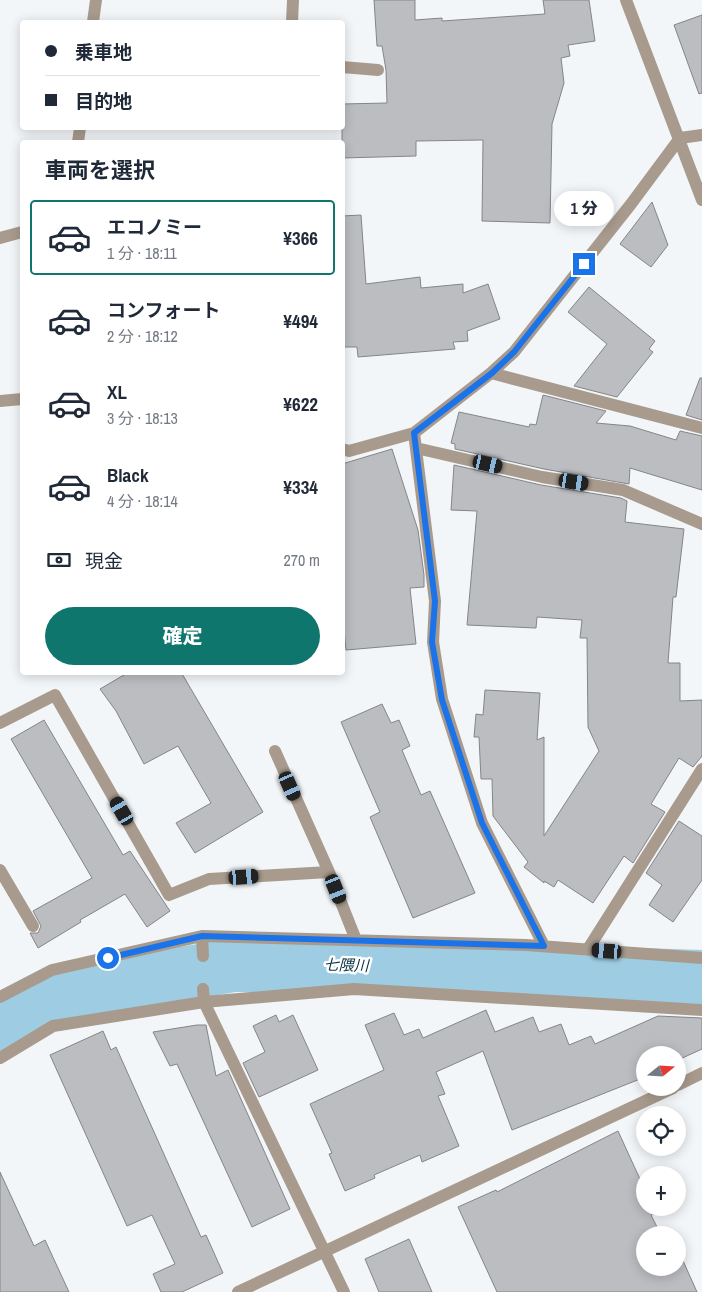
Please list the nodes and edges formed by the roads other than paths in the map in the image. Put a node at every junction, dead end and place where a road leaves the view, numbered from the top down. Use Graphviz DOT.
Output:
graph roads {
  1 [pos="96,0"];
  2 [pos="293,0"];
  3 [pos="626,0"];
  4 [pos="93,20"];
  5 [pos="292,20"];
  6 [pos="345,67"];
  7 [pos="378,70"];
  8 [pos="702,135"];
  9 [pos="680,138"];
  10 [pos="702,200"];
  11 [pos="20,233"];
  12 [pos="0,238"];
  13 [pos="492,373"];
  14 [pos="20,399"];
  15 [pos="0,401"];
  16 [pos="702,428"];
  17 [pos="414,433"];
  18 [pos="416,448"];
  19 [pos="345,450"];
  20 [pos="702,524"];
  21 [pos="0,723"];
  22 [pos="275,751"];
  23 [pos="702,769"];
  24 [pos="0,870"];
  25 [pos="329,872"];
  26 [pos="33,926"];
  27 [pos="202,936"];
  28 [pos="356,940"];
  29 [pos="544,946"];
  30 [pos="588,950"];
  31 [pos="203,956"];
  32 [pos="702,958"];
  33 [pos="203,995"];
  34 [pos="0,997"];
  35 [pos="702,1010"];
  36 [pos="0,1058"];
  37 [pos="702,1073"];
  38 [pos="686,1081"];
  39 [pos="655,1096"];
  40 [pos="325,1252"];
  41 [pos="238,1292"];
  42 [pos="344,1292"];
  1 -- 4 [label="street"];
  2 -- 5 [label="street"];
  3 -- 9 [label="street"];
  6 -- 7 [label="street"];
  8 -- 9 [label="street"];
  9 -- 10 [label="street"];
  9 -- 13 [label="street"];
  11 -- 12 [label="street"];
  13 -- 16 [label="street"];
  13 -- 17 [label="street"];
  14 -- 15 [label="street"];
  17 -- 18 [label="street"];
  17 -- 19 [label="street"];
  18 -- 20 [label="street"];
  18 -- 29 [label="street"];
  21 -- 25 [label="street"];
  22 -- 25 [label="street"];
  23 -- 30 [label="street"];
  24 -- 26 [label="street"];
  25 -- 28 [label="street"];
  27 -- 28 [label="street"];
  27 -- 31 [label="street"];
  27 -- 34 [label="street"];
  28 -- 29 [label="street"];
  29 -- 30 [label="street"];
  30 -- 32 [label="street"];
  33 -- 35 [label="street"];
  33 -- 36 [label="street"];
  33 -- 40 [label="street"];
  37 -- 38 [label="street"];
  39 -- 40 [label="street"];
  40 -- 41 [label="street"];
  40 -- 42 [label="street"];
}
